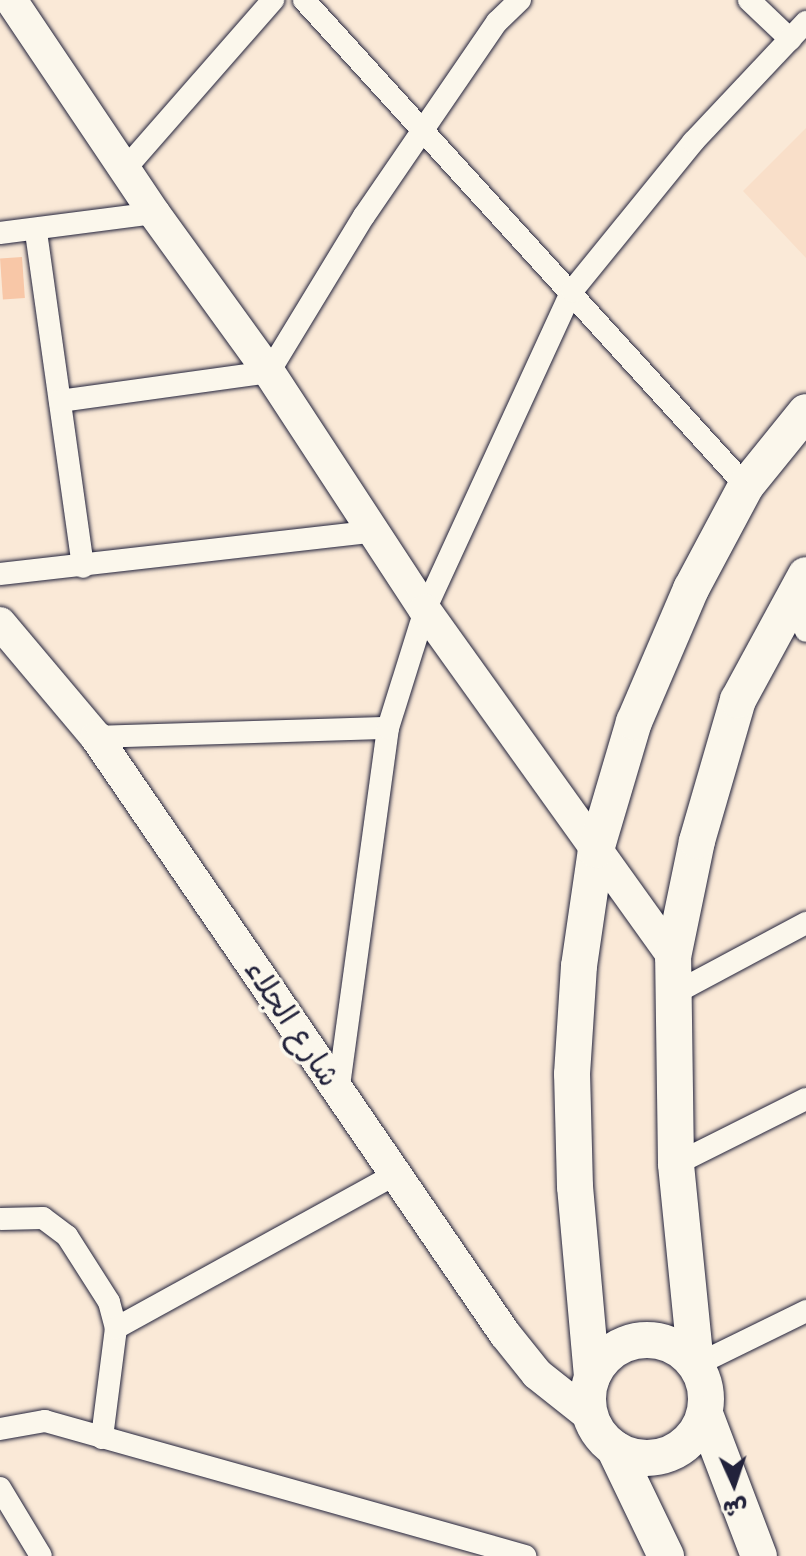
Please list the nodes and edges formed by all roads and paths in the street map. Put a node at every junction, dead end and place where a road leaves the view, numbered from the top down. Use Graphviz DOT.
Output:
graph roads {
  1 [pos="11,0"];
  2 [pos="273,0"];
  3 [pos="304,0"];
  4 [pos="520,0"];
  5 [pos="749,0"];
  6 [pos="806,22"];
  7 [pos="790,39"];
  8 [pos="424,128"];
  9 [pos="125,169"];
  10 [pos="154,213"];
  11 [pos="36,232"];
  12 [pos="0,233"];
  13 [pos="572,291"];
  14 [pos="269,372"];
  15 [pos="60,401"];
  16 [pos="806,412"];
  17 [pos="746,486"];
  18 [pos="371,532"];
  19 [pos="83,567"];
  20 [pos="0,574"];
  21 [pos="801,602"];
  22 [pos="425,610"];
  23 [pos="0,623"];
  24 [pos="388,728"];
  25 [pos="96,737"];
  26 [pos="596,850"];
  27 [pos="806,923"];
  28 [pos="673,957"];
  29 [pos="673,994"];
  30 [pos="338,1093"];
  31 [pos="806,1099"];
  32 [pos="676,1164"];
  33 [pos="394,1175"];
  34 [pos="0,1217"];
  35 [pos="0,1229"];
  36 [pos="806,1311"];
  37 [pos="116,1328"];
  38 [pos="696,1365"];
  39 [pos="592,1377"];
  40 [pos="705,1414"];
  41 [pos="590,1416"];
  42 [pos="0,1429"];
  43 [pos="102,1438"];
  44 [pos="614,1448"];
  45 [pos="0,1488"];
  46 [pos="41,1556"];
  47 [pos="525,1556"];
  48 [pos="666,1556"];
  49 [pos="759,1556"];
  1 -- 9 [label="main road"];
  2 -- 9 [label="street"];
  3 -- 8 [label="street"];
  4 -- 8 [label="street"];
  5 -- 7 [label="street"];
  6 -- 7 [label="street"];
  7 -- 13 [label="street"];
  8 -- 13 [label="street"];
  8 -- 14 [label="street"];
  9 -- 10 [label="main road"];
  10 -- 11 [label="street"];
  10 -- 14 [label="main road"];
  11 -- 12 [label="street"];
  11 -- 15 [label="street"];
  13 -- 17 [label="street"];
  13 -- 22 [label="street"];
  14 -- 15 [label="street"];
  14 -- 18 [label="main road"];
  15 -- 19 [label="street"];
  16 -- 17 [label="main road"];
  17 -- 26 [label="main road"];
  18 -- 19 [label="street"];
  18 -- 22 [label="main road"];
  19 -- 20 [label="street"];
  21 -- 28 [label="main road"];
  22 -- 24 [label="street"];
  22 -- 26 [label="main road"];
  23 -- 25 [label="main road, شارع الجلاء"];
  24 -- 25 [label="street"];
  24 -- 30 [label="street"];
  25 -- 30 [label="main road, شارع الجلاء"];
  26 -- 28 [label="main road"];
  26 -- 39 [label="main road"];
  27 -- 29 [label="street"];
  28 -- 29 [label="main road"];
  29 -- 32 [label="main road"];
  30 -- 33 [label="main road, شارع الجلاء"];
  31 -- 32 [label="street"];
  32 -- 38 [label="main road"];
  33 -- 37 [label="street"];
  33 -- 41 [label="main road, شارع الجلاء"];
  34 -- 35 [label="street"];
  34 -- 37 [label="street"];
  36 -- 38 [label="street"];
  37 -- 43 [label="street"];
  38 -- 39 [label="main road"];
  38 -- 40 [label="main road"];
  39 -- 41 [label="main road"];
  40 -- 44 [label="main road"];
  40 -- 49 [label="main road"];
  41 -- 44 [label="main road"];
  42 -- 43 [label="street"];
  43 -- 47 [label="street"];
  44 -- 48 [label="main road"];
  45 -- 46 [label="street"];
}
